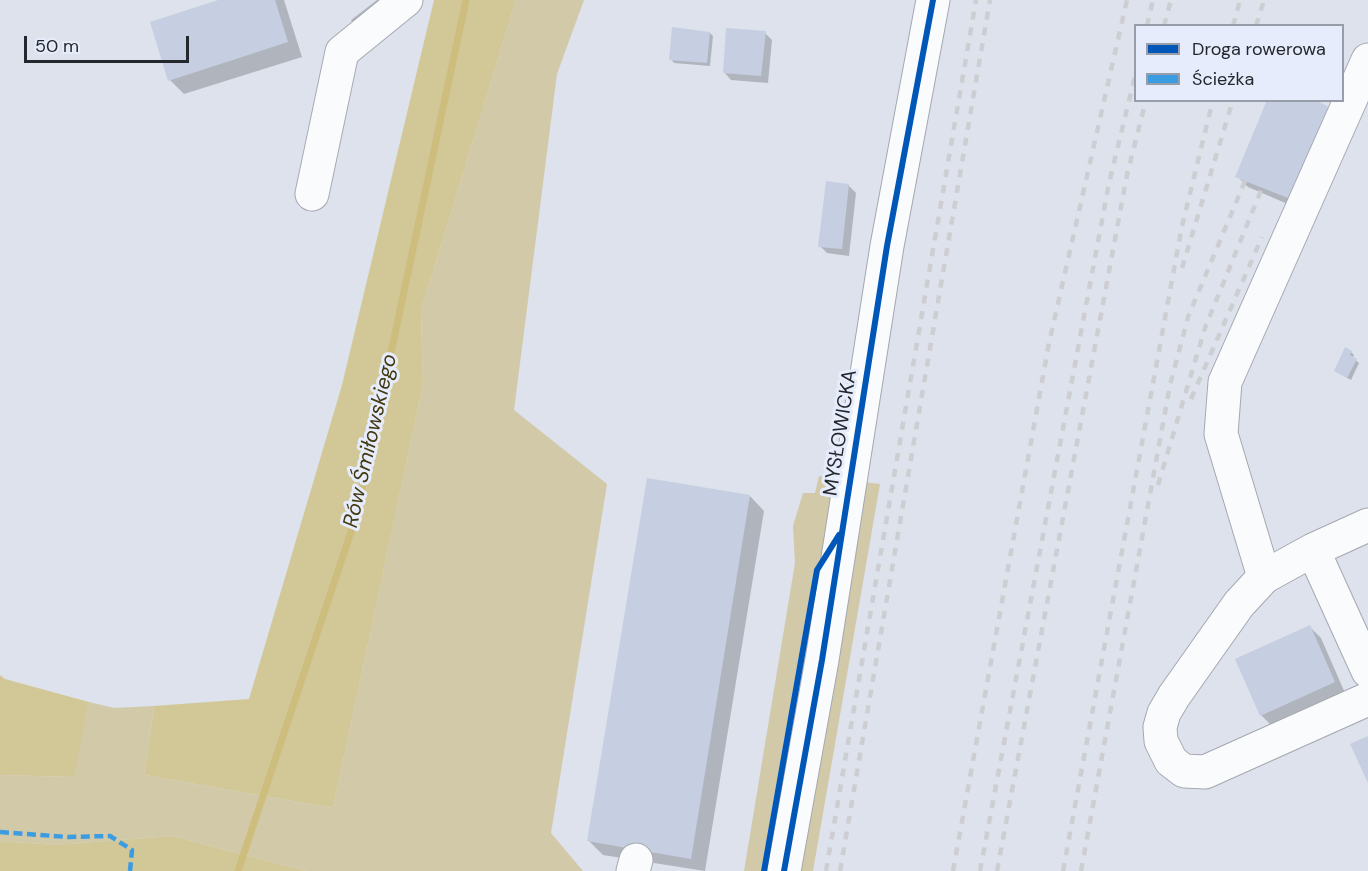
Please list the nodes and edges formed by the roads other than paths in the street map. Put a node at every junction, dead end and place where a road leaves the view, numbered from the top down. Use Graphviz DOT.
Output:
graph roads {
  1 [pos="406,0"];
  2 [pos="933,0"];
  3 [pos="1368,60"];
  4 [pos="312,194"];
  5 [pos="1368,525"];
  6 [pos="1313,550"];
  7 [pos="1264,577"];
  8 [pos="1368,671"];
  9 [pos="1368,699"];
  10 [pos="784,871"];
  1 -- 4 [label="street"];
  2 -- 10 [label="street, MYSŁOWICKA"];
  3 -- 7 [label="street"];
  5 -- 6 [label="street"];
  6 -- 7 [label="street"];
  6 -- 8 [label="street"];
  7 -- 9 [label="street"];
}
